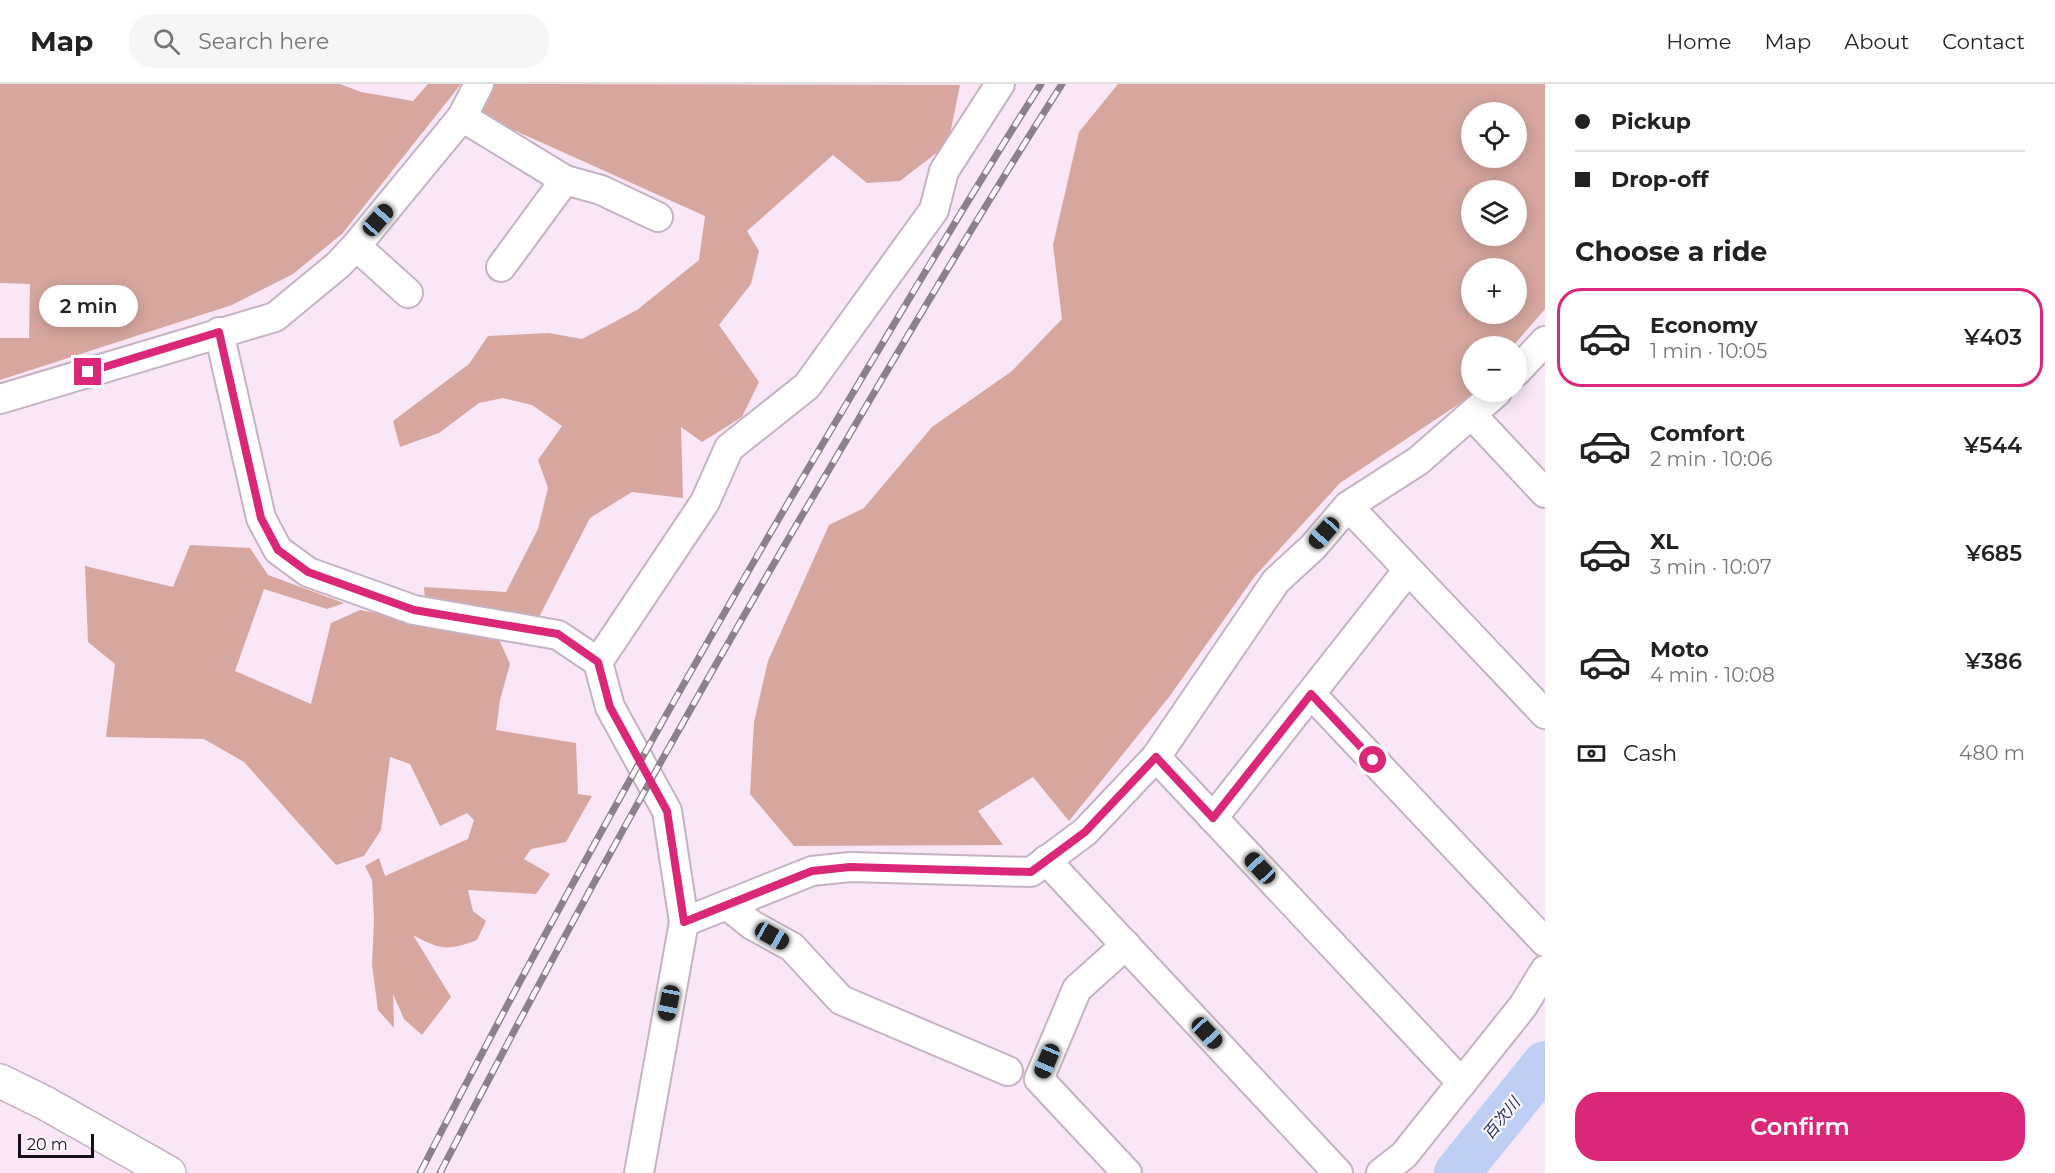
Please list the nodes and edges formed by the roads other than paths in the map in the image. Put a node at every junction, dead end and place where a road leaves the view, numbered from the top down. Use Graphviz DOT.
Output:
graph roads {
  1 [pos="479,84"];
  2 [pos="1000,84"];
  3 [pos="462,117"];
  4 [pos="565,180"];
  5 [pos="658,217"];
  6 [pos="356,246"];
  7 [pos="501,267"];
  8 [pos="408,293"];
  9 [pos="219,332"];
  10 [pos="1545,341"];
  11 [pos="1527,360"];
  12 [pos="0,399"];
  13 [pos="1486,402"];
  14 [pos="1472,415"];
  15 [pos="1545,493"];
  16 [pos="1348,506"];
  17 [pos="1408,570"];
  18 [pos="598,662"];
  19 [pos="1311,694"];
  20 [pos="1545,714"];
  21 [pos="1156,757"];
  22 [pos="1213,818"];
  23 [pos="1047,860"];
  24 [pos="728,905"];
  25 [pos="684,922"];
  26 [pos="1545,942"];
  27 [pos="1126,945"];
  28 [pos="1545,970"];
  29 [pos="1008,1071"];
  30 [pos="0,1081"];
  31 [pos="1462,1083"];
  32 [pos="169,1173"];
  33 [pos="639,1173"];
  34 [pos="1126,1173"];
  35 [pos="1338,1173"];
  36 [pos="1381,1173"];
  1 -- 3 [label="street"];
  2 -- 18 [label="street"];
  3 -- 4 [label="street"];
  3 -- 6 [label="street"];
  4 -- 5 [label="street"];
  4 -- 7 [label="street"];
  6 -- 8 [label="street"];
  6 -- 9 [label="street"];
  9 -- 12 [label="street"];
  9 -- 18 [label="street"];
  10 -- 11 [label="street"];
  13 -- 14 [label="street"];
  14 -- 15 [label="street"];
  14 -- 16 [label="street"];
  16 -- 17 [label="street"];
  16 -- 21 [label="street"];
  17 -- 19 [label="street"];
  17 -- 20 [label="street"];
  18 -- 25 [label="street"];
  19 -- 22 [label="street"];
  19 -- 26 [label="street"];
  21 -- 22 [label="street"];
  21 -- 23 [label="street"];
  22 -- 31 [label="street"];
  23 -- 24 [label="street"];
  23 -- 27 [label="street"];
  24 -- 25 [label="street"];
  24 -- 29 [label="street"];
  25 -- 33 [label="street"];
  27 -- 34 [label="street"];
  27 -- 35 [label="street"];
  28 -- 31 [label="street"];
  30 -- 32 [label="street"];
  31 -- 36 [label="street"];
}
